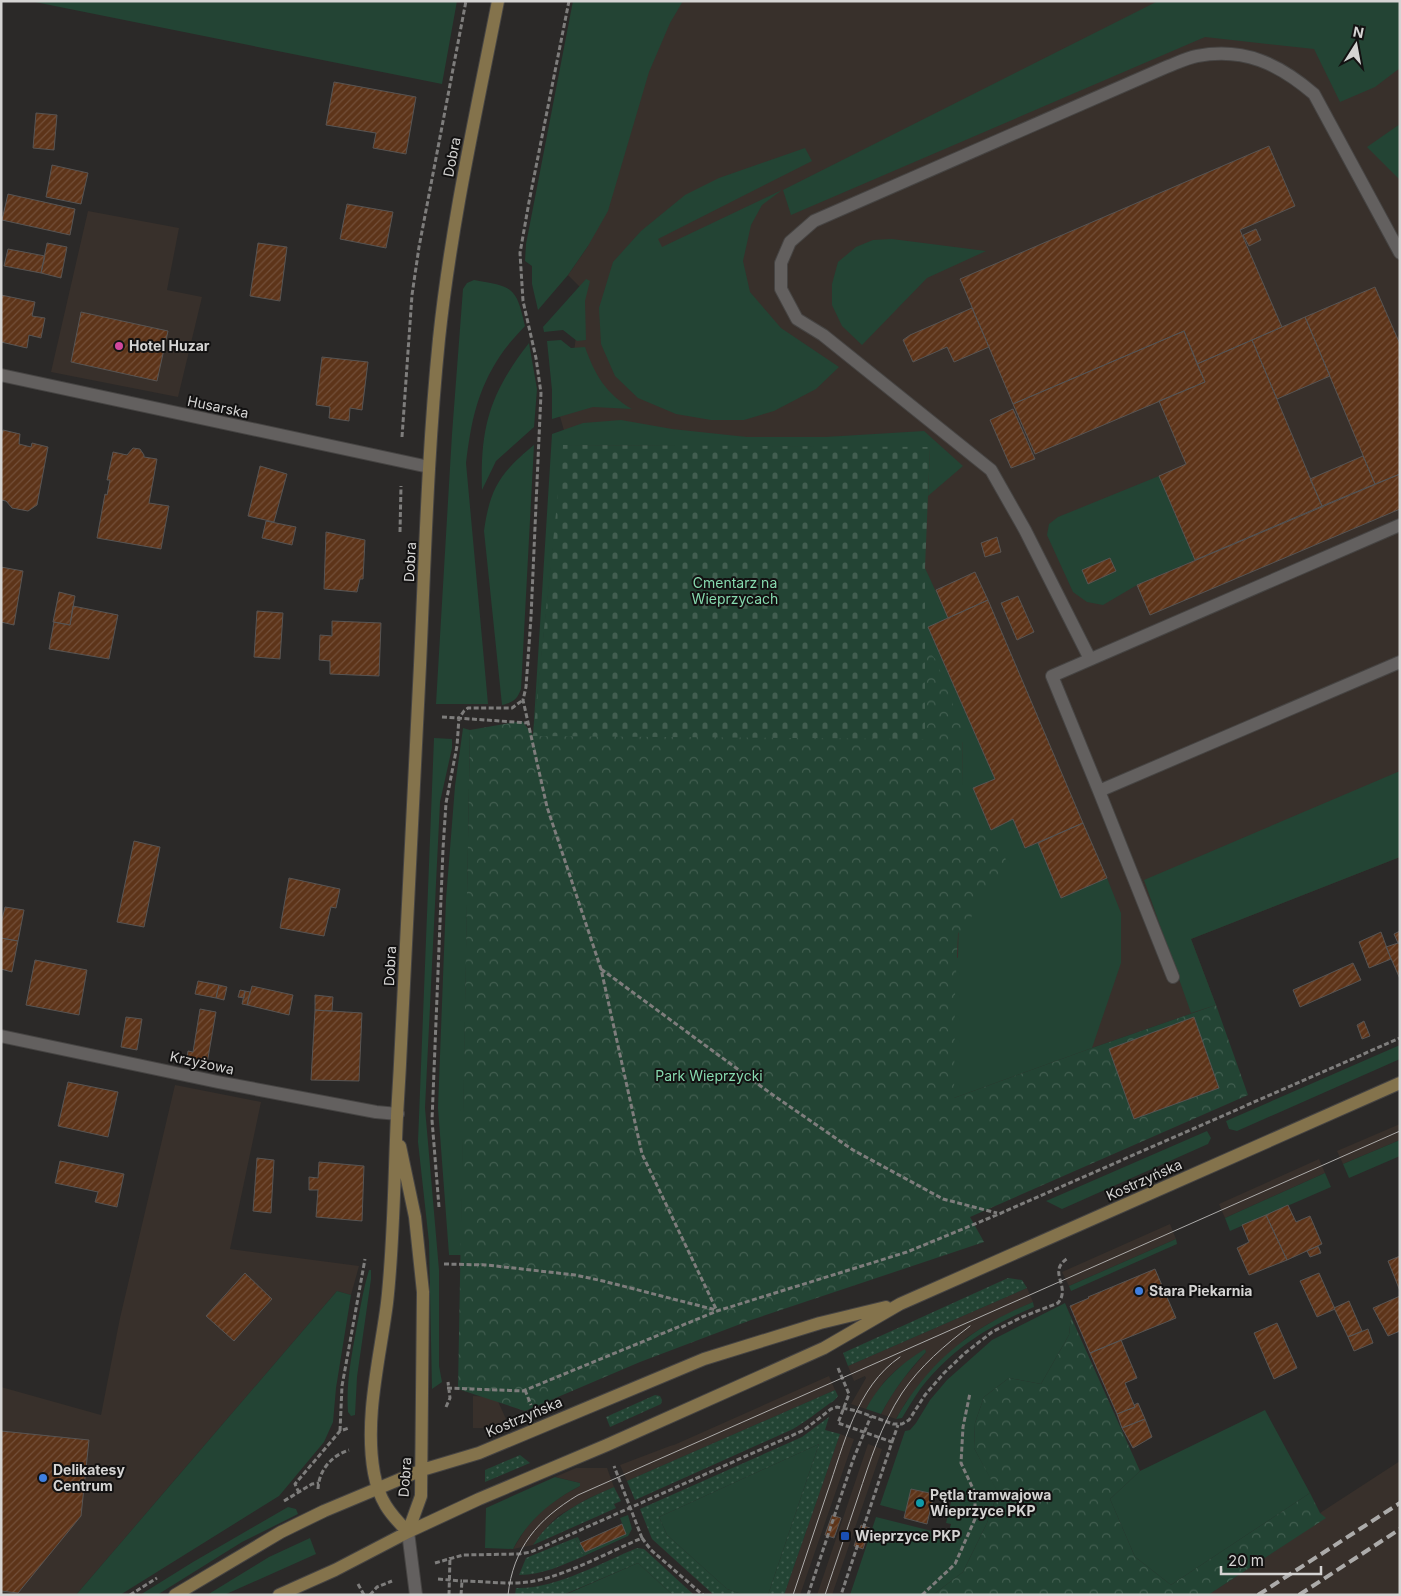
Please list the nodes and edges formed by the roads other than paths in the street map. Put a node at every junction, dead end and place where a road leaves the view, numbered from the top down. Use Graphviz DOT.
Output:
graph roads {
  1 [pos="498,1"];
  2 [pos="1400,253"];
  3 [pos="1,375"];
  4 [pos="429,467"];
  5 [pos="1400,525"];
  6 [pos="1090,660"];
  7 [pos="1400,662"];
  8 [pos="1099,791"];
  9 [pos="1172,977"];
  10 [pos="1,1036"];
  11 [pos="1400,1083"];
  12 [pos="398,1114"];
  13 [pos="397,1129"];
  14 [pos="900,1304"];
  15 [pos="422,1470"];
  16 [pos="378,1489"];
  17 [pos="408,1532"];
  18 [pos="175,1595"];
  19 [pos="279,1595"];
  20 [pos="416,1595"];
  1 -- 4 [label="main road, Dobra"];
  2 -- 6 [label="street"];
  3 -- 4 [label="street, Husarska"];
  4 -- 12 [label="main road, Dobra"];
  5 -- 6 [label="street"];
  6 -- 8 [label="street"];
  7 -- 8 [label="street"];
  8 -- 9 [label="street"];
  10 -- 12 [label="street, Krzyżowa"];
  11 -- 14 [label="main road, Kostrzyńska"];
  12 -- 13 [label="main road, Dobra"];
  13 -- 15 [label="main road, Dobra"];
  13 -- 16 [label="main road, Dobra"];
  14 -- 15 [label="main road, Kostrzyńska"];
  14 -- 17 [label="main road, Kostrzyńska"];
  15 -- 16 [label="main road, Kostrzyńska"];
  15 -- 17 [label="main road, Dobra"];
  16 -- 17 [label="main road, Dobra"];
  16 -- 18 [label="main road, Kostrzyńska"];
  17 -- 19 [label="main road, Kostrzyńska"];
  17 -- 20 [label="street"];
}
